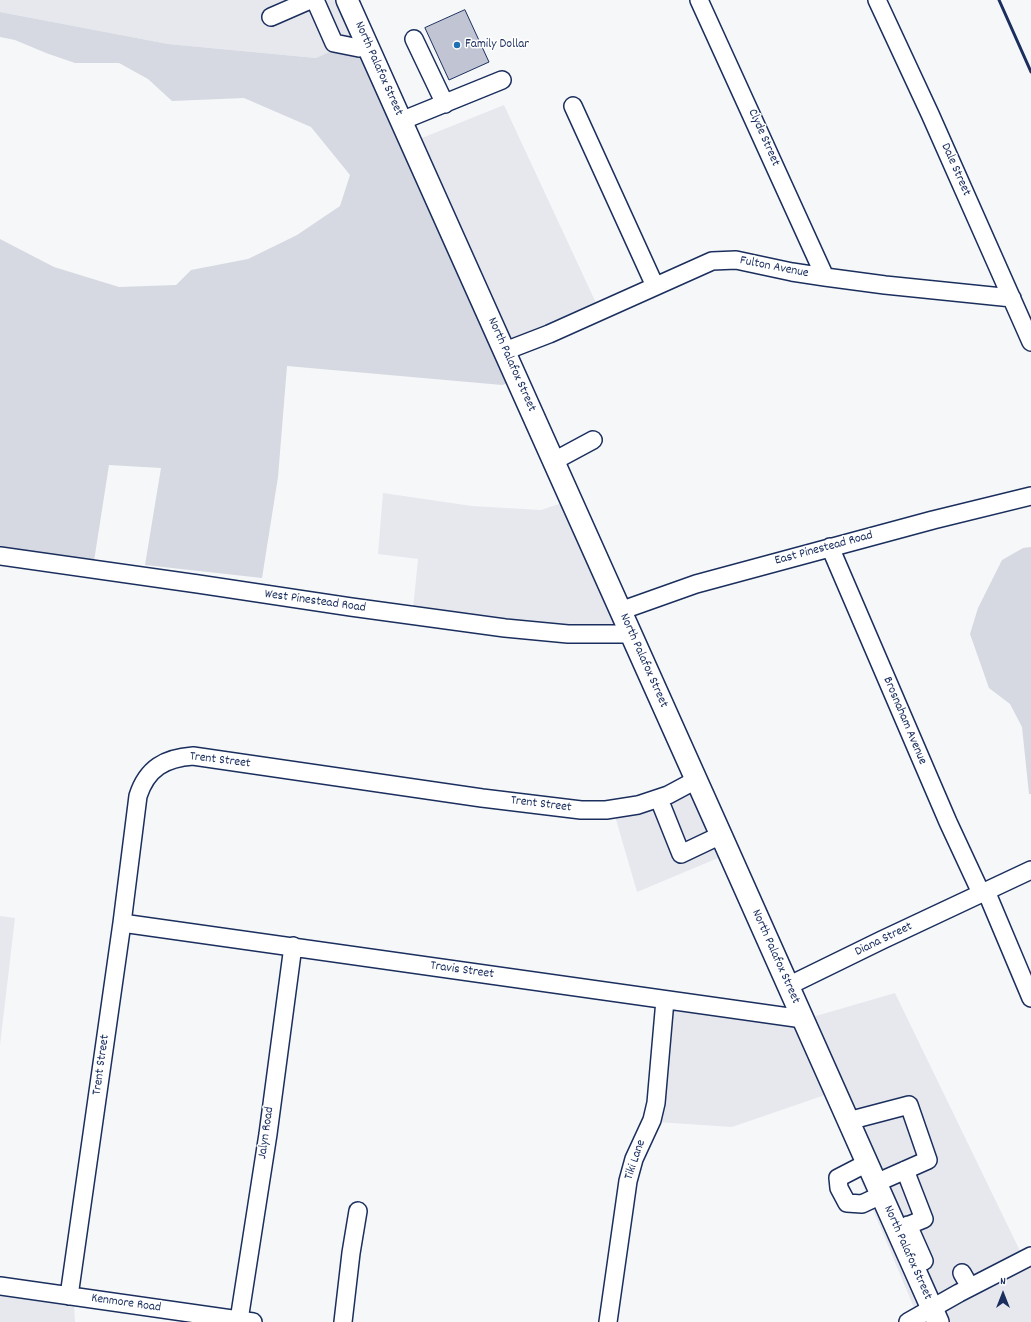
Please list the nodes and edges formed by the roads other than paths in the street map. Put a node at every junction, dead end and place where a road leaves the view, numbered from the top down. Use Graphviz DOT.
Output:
graph roads {
  1 [pos="310,0"];
  2 [pos="315,0"];
  3 [pos="347,0"];
  4 [pos="699,0"];
  5 [pos="877,0"];
  6 [pos="272,17"];
  7 [pos="414,39"];
  8 [pos="367,44"];
  9 [pos="502,80"];
  10 [pos="445,104"];
  11 [pos="573,106"];
  12 [pos="401,121"];
  13 [pos="825,277"];
  14 [pos="655,286"];
  15 [pos="1012,298"];
  16 [pos="1031,342"];
  17 [pos="505,351"];
  18 [pos="594,440"];
  19 [pos="554,462"];
  20 [pos="1031,496"];
  21 [pos="830,547"];
  22 [pos="0,556"];
  23 [pos="620,611"];
  24 [pos="630,634"];
  25 [pos="696,780"];
  26 [pos="659,799"];
  27 [pos="721,835"];
  28 [pos="1031,870"];
  29 [pos="984,892"];
  30 [pos="122,923"];
  31 [pos="293,946"];
  32 [pos="788,986"];
  33 [pos="1031,998"];
  34 [pos="665,1000"];
  35 [pos="803,1019"];
  36 [pos="848,1121"];
  37 [pos="867,1163"];
  38 [pos="906,1170"];
  39 [pos="879,1189"];
  40 [pos="358,1211"];
  41 [pos="902,1228"];
  42 [pos="1031,1256"];
  43 [pos="0,1286"];
  44 [pos="69,1296"];
  45 [pos="935,1315"];
  46 [pos="246,1321"];
  47 [pos="343,1322"];
  48 [pos="608,1322"];
  49 [pos="908,1322"];
  1 -- 6 [label="street"];
  2 -- 8 [label="street"];
  3 -- 8 [label="main road, North Palafox Street"];
  4 -- 13 [label="street, Clyde Street"];
  5 -- 15 [label="street, Dale Street"];
  7 -- 10 [label="street"];
  8 -- 12 [label="main road, North Palafox Street"];
  9 -- 10 [label="street"];
  10 -- 12 [label="street"];
  11 -- 14 [label="street"];
  12 -- 17 [label="main road, North Palafox Street"];
  13 -- 14 [label="street, Fulton Avenue"];
  13 -- 15 [label="street, Fulton Avenue"];
  14 -- 17 [label="street, Fulton Avenue"];
  15 -- 16 [label="street, Dale Street"];
  17 -- 19 [label="main road, North Palafox Street"];
  18 -- 19 [label="street"];
  19 -- 23 [label="main road, North Palafox Street"];
  20 -- 21 [label="street, East Pinestead Road"];
  21 -- 23 [label="street, East Pinestead Road"];
  21 -- 29 [label="street, Brosnaham Avenue"];
  22 -- 24 [label="street, West Pinestead Road"];
  23 -- 24 [label="main road, North Palafox Street"];
  24 -- 25 [label="main road, North Palafox Street"];
  25 -- 26 [label="street, Trent Street"];
  25 -- 27 [label="main road, North Palafox Street"];
  26 -- 27 [label="street"];
  26 -- 30 [label="street, Trent Street"];
  27 -- 32 [label="main road, North Palafox Street"];
  28 -- 29 [label="street, Diana Street"];
  29 -- 32 [label="street, Diana Street"];
  29 -- 33 [label="street, Brosnaham Avenue"];
  30 -- 31 [label="street, Travis Street"];
  30 -- 44 [label="street, Trent Street"];
  31 -- 34 [label="street, Travis Street"];
  31 -- 46 [label="street, Jalyn Road"];
  32 -- 35 [label="main road, North Palafox Street"];
  34 -- 35 [label="street, Travis Street"];
  34 -- 48 [label="street, Tiki Lane"];
  35 -- 36 [label="main road, North Palafox Street"];
  36 -- 37 [label="main road, North Palafox Street"];
  36 -- 38 [label="street"];
  37 -- 39 [label="main road, North Palafox Street"];
  37 -- 39 [label="street"];
  38 -- 39 [label="street"];
  38 -- 41 [label="street"];
  39 -- 41 [label="main road, North Palafox Street"];
  40 -- 47 [label="street"];
  41 -- 45 [label="main road, North Palafox Street"];
  42 -- 45 [label="street"];
  43 -- 44 [label="street, Kenmore Road"];
  44 -- 46 [label="street, Kenmore Road"];
  45 -- 49 [label="street"];
}
